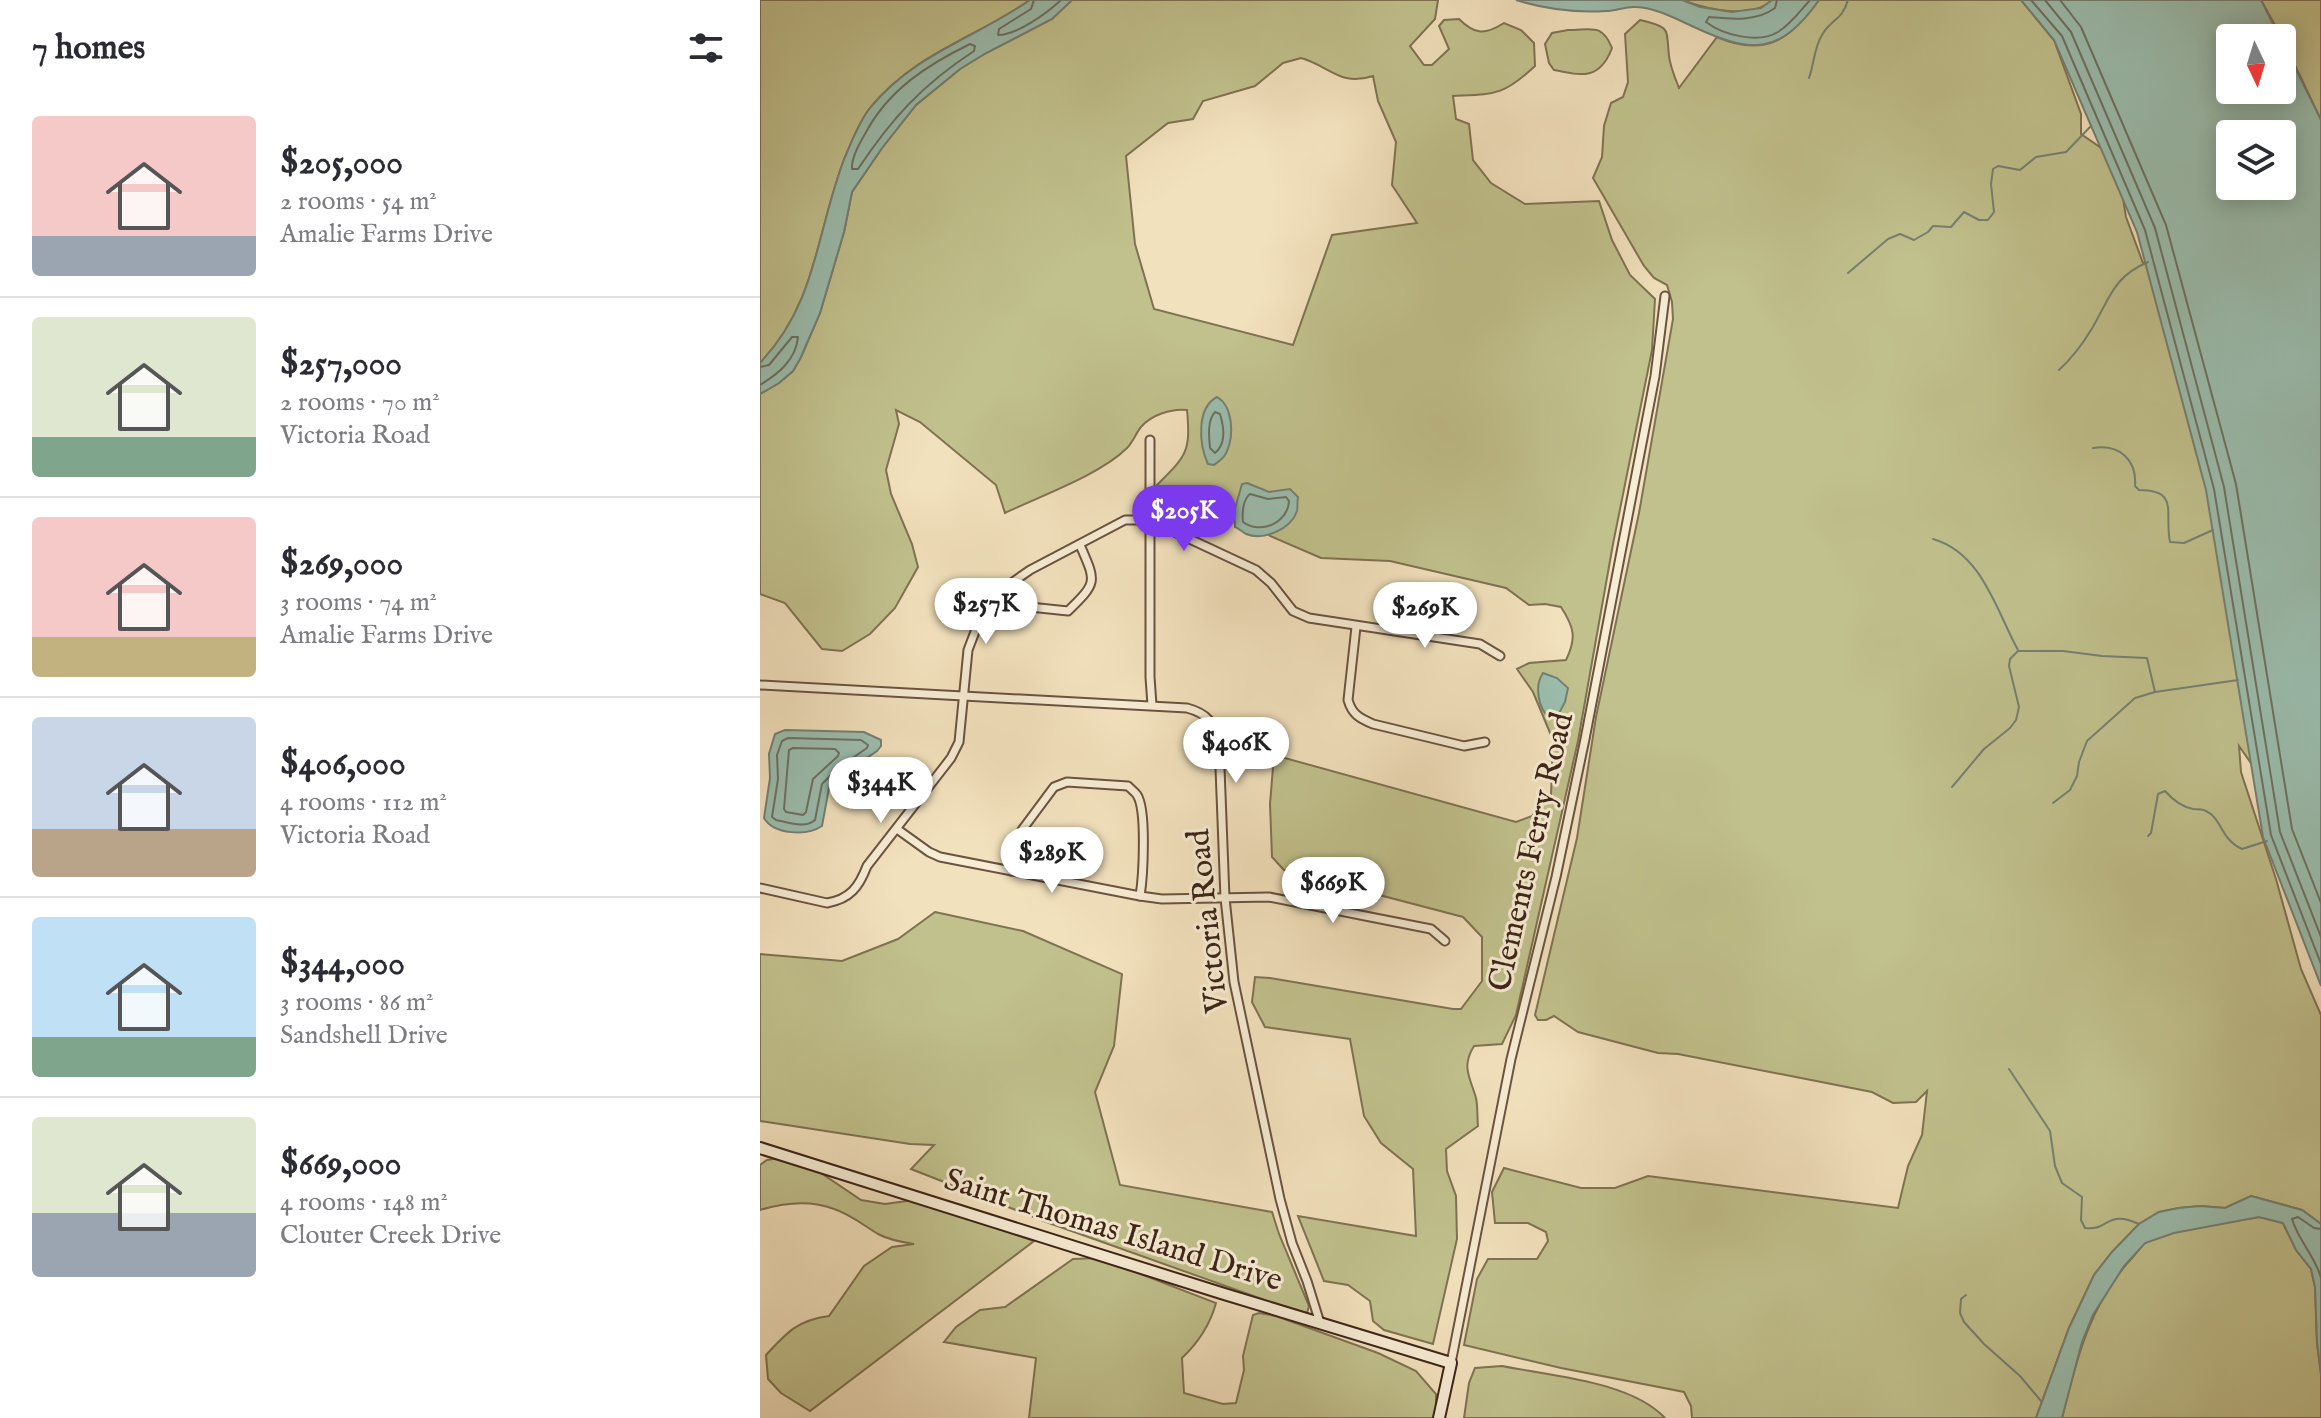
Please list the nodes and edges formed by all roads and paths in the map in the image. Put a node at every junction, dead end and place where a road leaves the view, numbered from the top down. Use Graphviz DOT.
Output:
graph roads {
  1 [pos="1665,296"];
  2 [pos="1150,440"];
  3 [pos="1149,520"];
  4 [pos="1080,545"];
  5 [pos="1000,591"];
  6 [pos="1356,627"];
  7 [pos="1500,656"];
  8 [pos="760,685"];
  9 [pos="963,696"];
  10 [pos="1152,705"];
  11 [pos="1485,742"];
  12 [pos="897,829"];
  13 [pos="1011,871"];
  14 [pos="760,888"];
  15 [pos="1140,896"];
  16 [pos="1225,898"];
  17 [pos="1445,941"];
  18 [pos="760,1148"];
  19 [pos="1320,1323"];
  20 [pos="1451,1363"];
  21 [pos="1439,1418"];
  1 -- 20 [label="street, Clements Ferry Road"];
  2 -- 3 [label="street"];
  3 -- 4 [label="street"];
  3 -- 6 [label="street"];
  3 -- 10 [label="street"];
  4 -- 5 [label="street"];
  4 -- 5 [label="street"];
  5 -- 9 [label="street"];
  6 -- 7 [label="street"];
  6 -- 11 [label="street"];
  8 -- 9 [label="street, Victoria Road"];
  9 -- 10 [label="street, Victoria Road"];
  9 -- 12 [label="street"];
  10 -- 16 [label="street, Victoria Road"];
  12 -- 13 [label="street"];
  12 -- 14 [label="street"];
  13 -- 15 [label="street"];
  13 -- 15 [label="street"];
  15 -- 16 [label="street"];
  16 -- 17 [label="street"];
  16 -- 19 [label="street, Victoria Road"];
  18 -- 19 [label="main road, Saint Thomas Island Drive"];
  19 -- 20 [label="main road, Saint Thomas Island Drive"];
  20 -- 21 [label="main road, Clements Ferry Road"];
}
